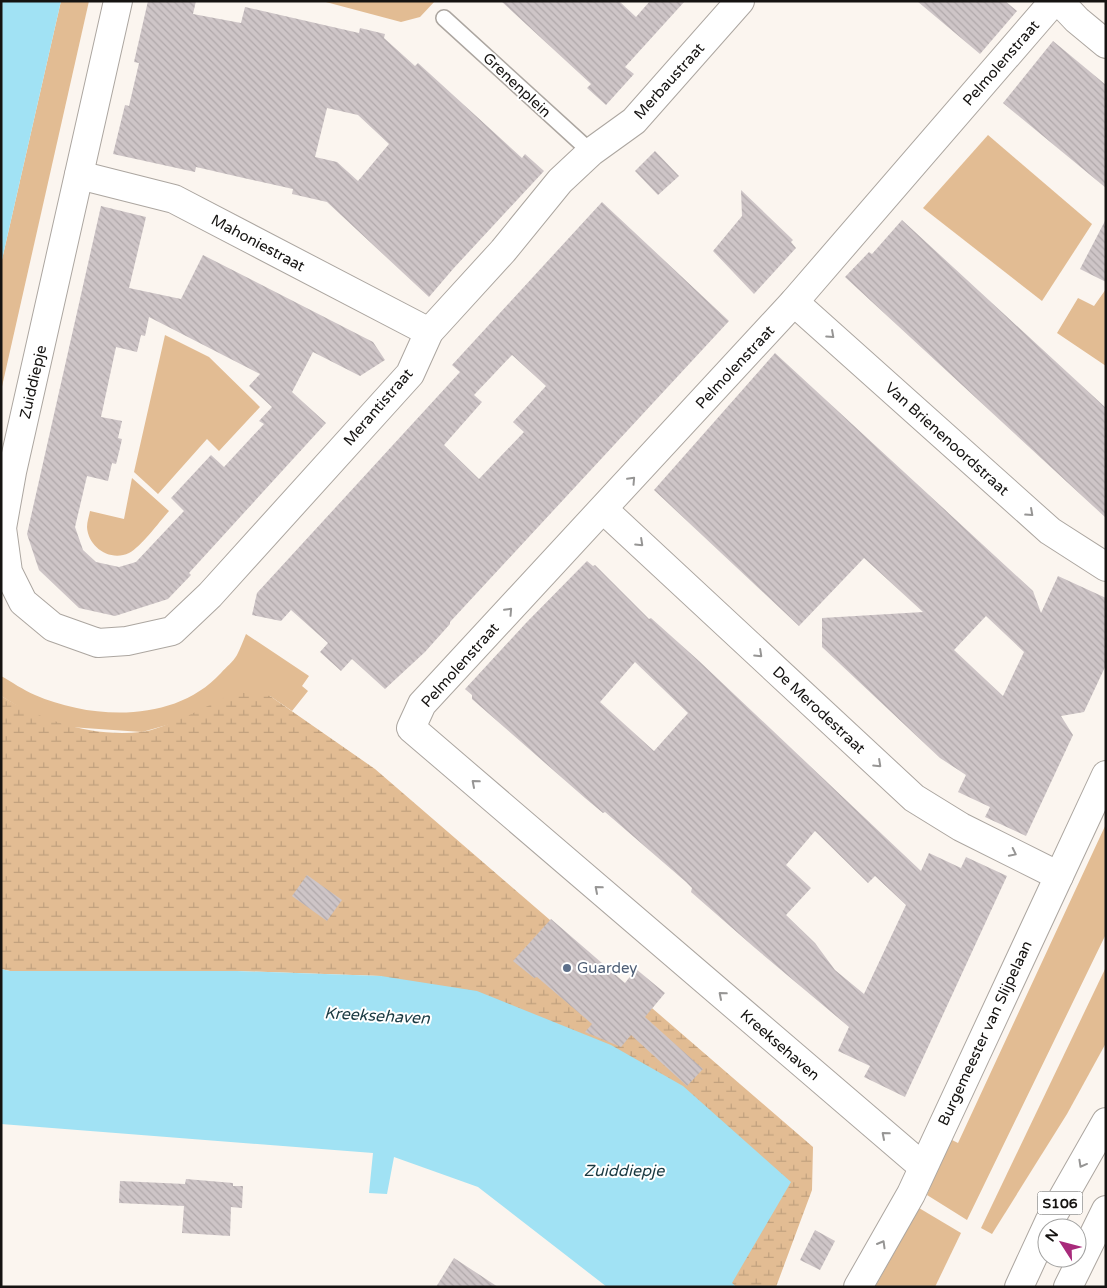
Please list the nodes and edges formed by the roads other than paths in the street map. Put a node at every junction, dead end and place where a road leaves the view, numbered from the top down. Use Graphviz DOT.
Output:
graph roads {
  1 [pos="118,1"];
  2 [pos="740,1"];
  3 [pos="1054,1"];
  4 [pos="1059,1"];
  5 [pos="444,18"];
  6 [pos="1106,44"];
  7 [pos="591,152"];
  8 [pos="79,175"];
  9 [pos="794,302"];
  10 [pos="429,332"];
  11 [pos="604,510"];
  12 [pos="1106,567"];
  13 [pos="172,630"];
  14 [pos="411,728"];
  15 [pos="1106,775"];
  16 [pos="1059,876"];
  17 [pos="1106,1122"];
  18 [pos="922,1166"];
  19 [pos="1106,1210"];
  20 [pos="858,1287"];
  21 [pos="1019,1287"];
  22 [pos="1068,1287"];
  1 -- 8 [label="main road, Zuiddiepje"];
  2 -- 7 [label="main road, Merbaustraat"];
  3 -- 9 [label="main road, Pelmolenstraat"];
  4 -- 6 [label="main road"];
  5 -- 7 [label="lane, Grenenplein"];
  7 -- 10 [label="main road, Merantistraat"];
  8 -- 10 [label="main road, Mahoniestraat"];
  8 -- 13 [label="main road, Zuiddiepje"];
  11 -- 9 [label="main road, Pelmolenstraat, one-way"];
  9 -- 12 [label="main road, Van Brienenoordstraat, one-way"];
  10 -- 13 [label="main road, Merantistraat"];
  14 -- 11 [label="main road, Pelmolenstraat, one-way"];
  11 -- 16 [label="main road, De Merodestraat, one-way"];
  18 -- 14 [label="main road, Kreeksehaven, one-way"];
  15 -- 16 [label="main road, Burgemeester van Slijpelaan"];
  16 -- 18 [label="main road, Burgemeester van Slijpelaan"];
  17 -- 21 [label="main road, S106, one-way"];
  20 -- 18 [label="main road, Burgemeester van Slijpelaan, one-way"];
  19 -- 22 [label="main road"];
}
